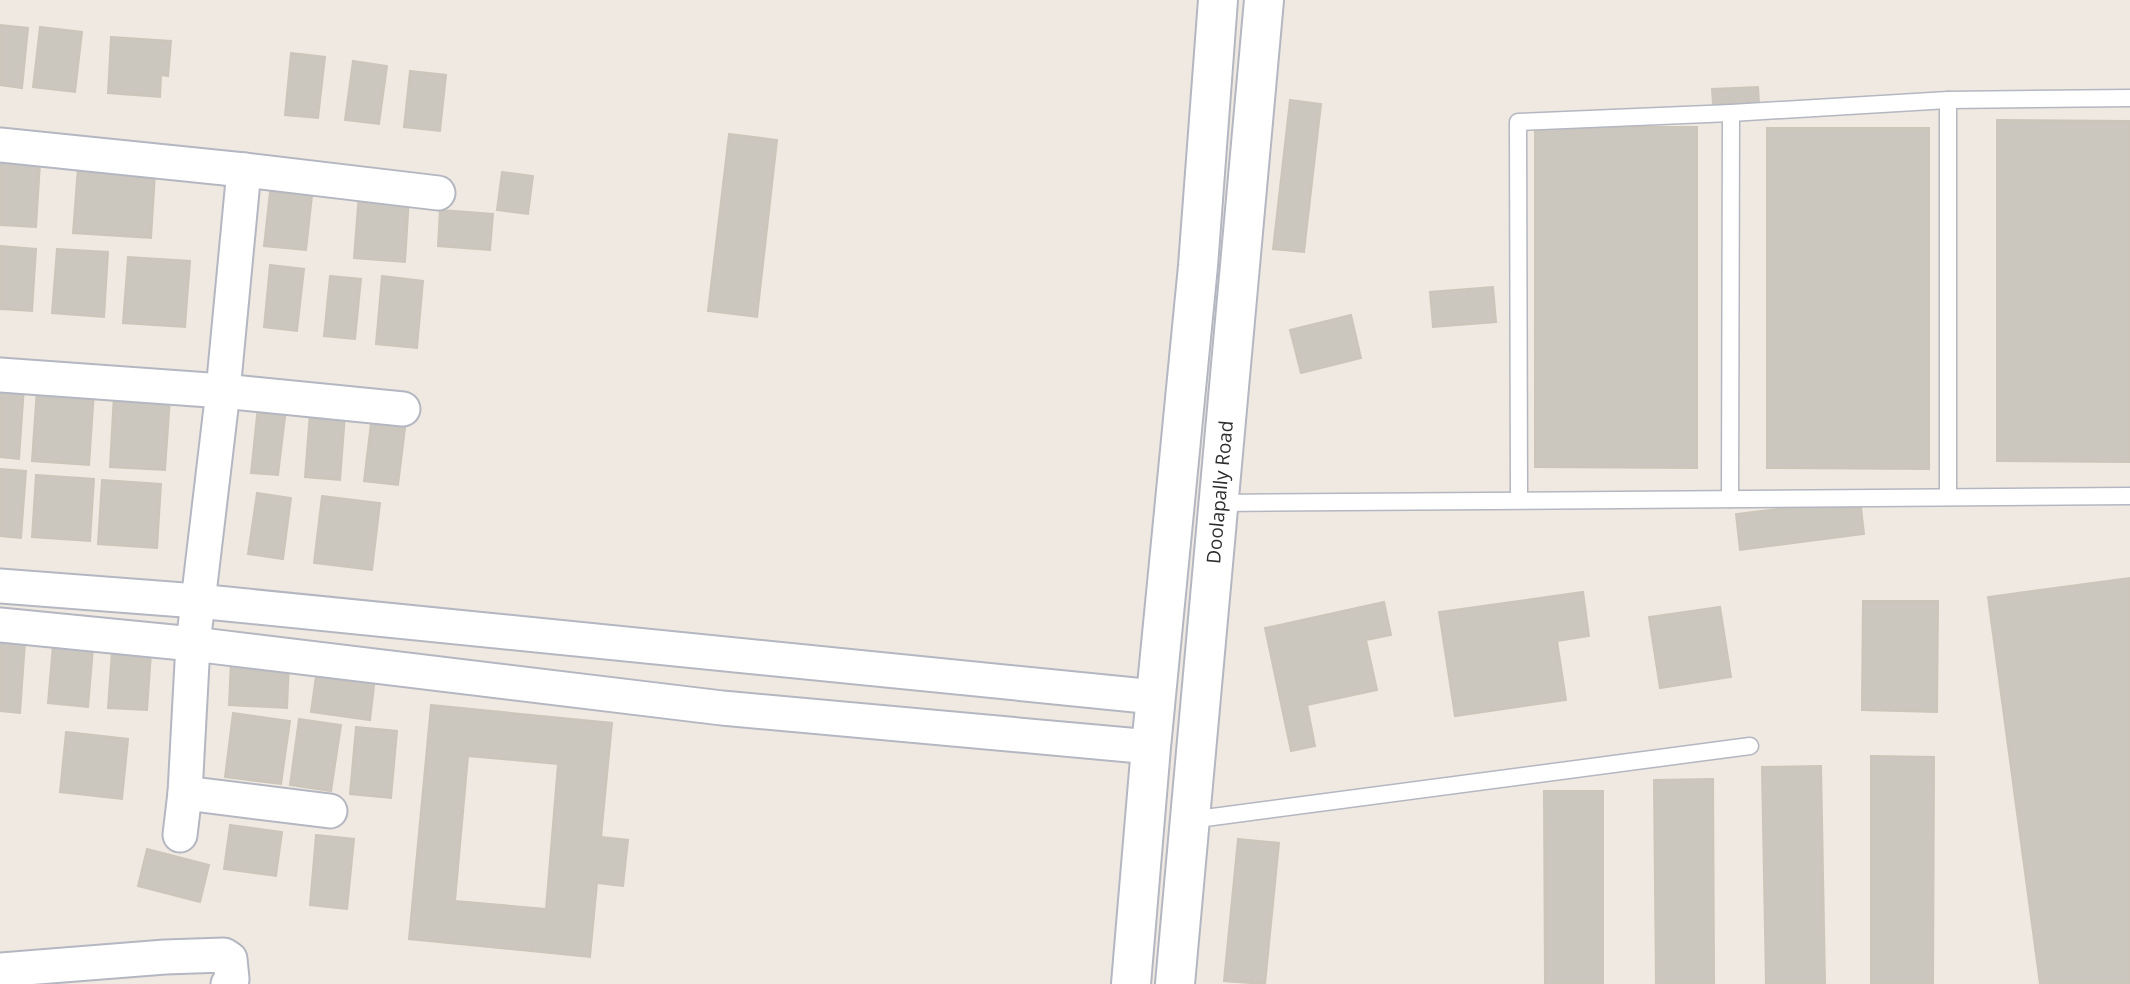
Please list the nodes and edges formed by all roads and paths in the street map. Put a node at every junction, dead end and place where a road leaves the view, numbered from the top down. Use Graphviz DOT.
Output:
graph roads {
  1 [pos="1219,0"];
  2 [pos="1264,0"];
  3 [pos="2130,99"];
  4 [pos="1948,100"];
  5 [pos="1731,113"];
  6 [pos="0,145"];
  7 [pos="244,170"];
  8 [pos="438,193"];
  9 [pos="0,375"];
  10 [pos="1186,378"];
  11 [pos="1231,380"];
  12 [pos="223,391"];
  13 [pos="403,409"];
  14 [pos="2130,496"];
  15 [pos="1948,497"];
  16 [pos="1730,499"];
  17 [pos="1520,500"];
  18 [pos="1218,503"];
  19 [pos="0,586"];
  20 [pos="197,601"];
  21 [pos="0,625"];
  22 [pos="432,625"];
  23 [pos="193,644"];
  24 [pos="824,664"];
  25 [pos="425,672"];
  26 [pos="1155,697"];
  27 [pos="821,717"];
  28 [pos="1750,746"];
  29 [pos="1151,747"];
  30 [pos="185,793"];
  31 [pos="330,811"];
  32 [pos="1189,821"];
  33 [pos="180,835"];
  34 [pos="18,974"];
  35 [pos="231,982"];
  36 [pos="1131,984"];
  37 [pos="1175,984"];
  1 -- 10 [label="main road"];
  2 -- 11 [label="main road, Doolapally Road"];
  3 -- 4 [label="lane"];
  4 -- 5 [label="lane"];
  4 -- 15 [label="lane"];
  5 -- 16 [label="lane"];
  5 -- 17 [label="lane"];
  6 -- 7 [label="street"];
  7 -- 8 [label="street"];
  7 -- 12 [label="street"];
  9 -- 12 [label="street"];
  10 -- 11 [label="main road"];
  10 -- 26 [label="main road"];
  11 -- 18 [label="main road, Doolapally Road"];
  12 -- 13 [label="street"];
  12 -- 20 [label="street"];
  14 -- 15 [label="lane"];
  15 -- 16 [label="lane"];
  16 -- 17 [label="lane"];
  17 -- 18 [label="lane"];
  18 -- 32 [label="main road, Doolapally Road"];
  19 -- 20 [label="street"];
  20 -- 22 [label="street"];
  20 -- 23 [label="street"];
  21 -- 23 [label="street"];
  22 -- 24 [label="street"];
  22 -- 25 [label="street"];
  23 -- 25 [label="street"];
  23 -- 30 [label="street"];
  24 -- 26 [label="street"];
  24 -- 27 [label="street"];
  25 -- 27 [label="street"];
  26 -- 29 [label="main road"];
  27 -- 29 [label="street"];
  28 -- 32 [label="lane"];
  29 -- 36 [label="main road"];
  30 -- 31 [label="street"];
  30 -- 33 [label="street"];
  32 -- 37 [label="main road, Doolapally Road"];
  34 -- 35 [label="street"];
}
